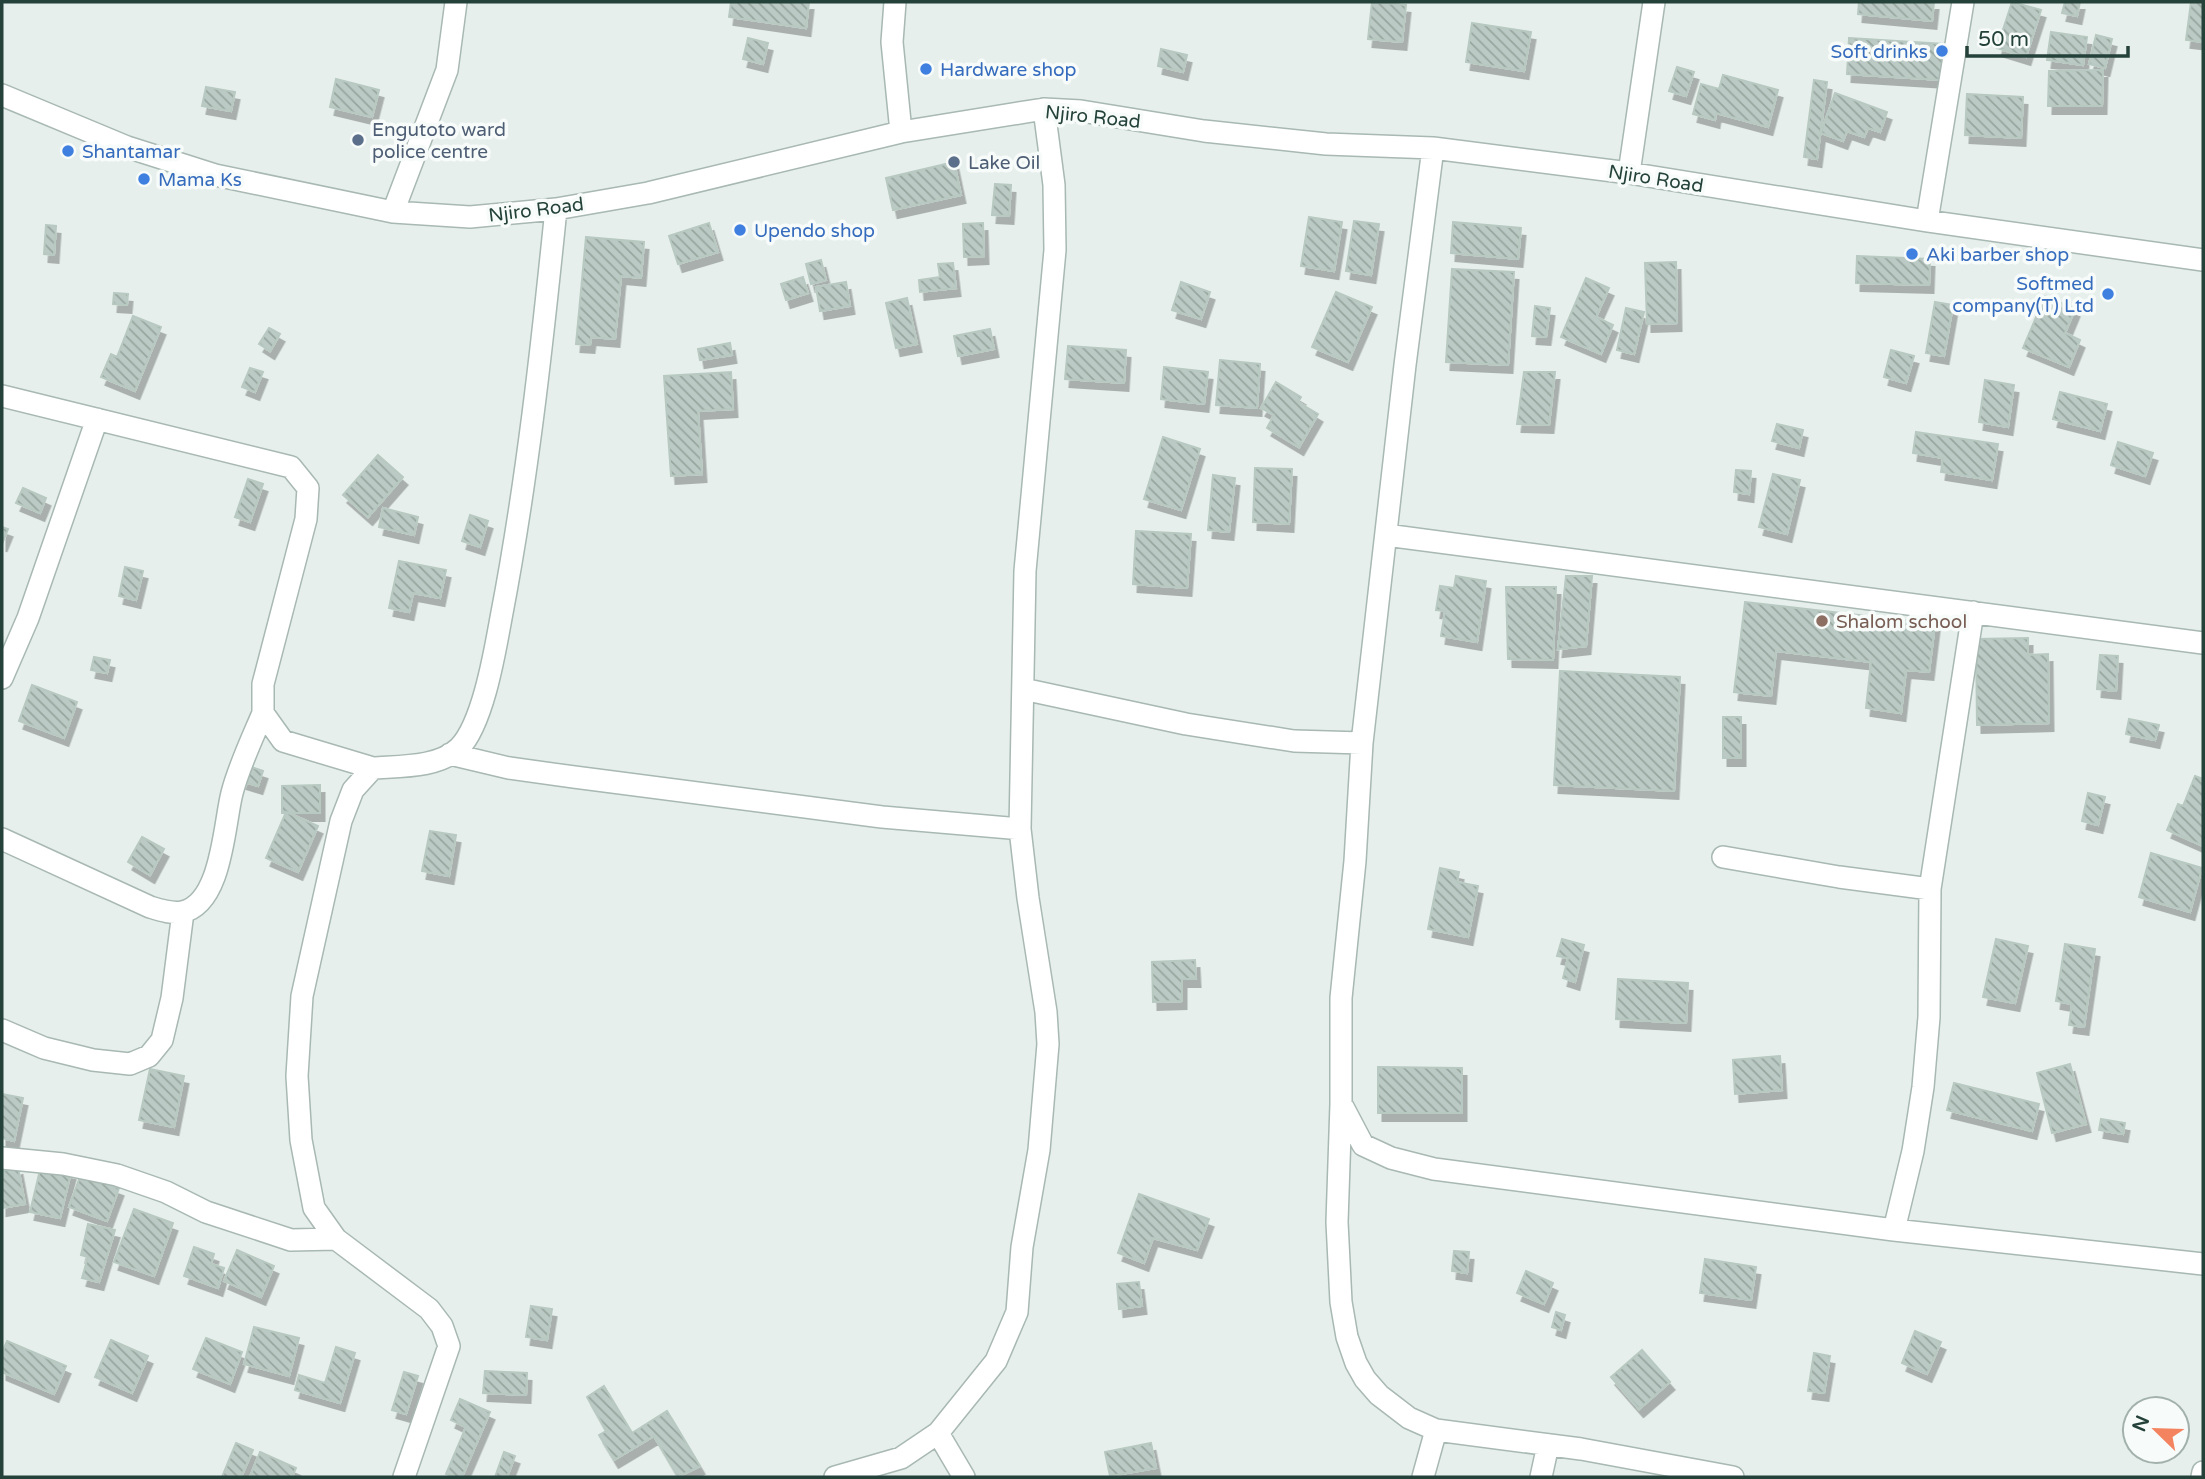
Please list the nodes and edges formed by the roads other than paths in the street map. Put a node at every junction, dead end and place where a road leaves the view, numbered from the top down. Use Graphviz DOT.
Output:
graph roads {
  1 [pos="456,2"];
  2 [pos="895,2"];
  3 [pos="1654,2"];
  4 [pos="1963,2"];
  5 [pos="2,95"];
  6 [pos="1044,109"];
  7 [pos="901,132"];
  8 [pos="1433,148"];
  9 [pos="1629,173"];
  10 [pos="556,209"];
  11 [pos="393,212"];
  12 [pos="1927,222"];
  13 [pos="2203,260"];
  14 [pos="2,396"];
  15 [pos="97,419"];
  16 [pos="1386,534"];
  17 [pos="1973,612"];
  18 [pos="2203,643"];
  19 [pos="2,678"];
  20 [pos="1023,689"];
  21 [pos="263,713"];
  22 [pos="1362,743"];
  23 [pos="450,754"];
  24 [pos="373,768"];
  25 [pos="1020,829"];
  26 [pos="2,839"];
  27 [pos="1723,857"];
  28 [pos="1930,889"];
  29 [pos="183,912"];
  30 [pos="4,1036"];
  31 [pos="1341,1104"];
  32 [pos="2,1157"];
  33 [pos="1894,1230"];
  34 [pos="336,1239"];
  35 [pos="2203,1264"];
  36 [pos="1436,1430"];
  37 [pos="938,1433"];
  38 [pos="1548,1445"];
  39 [pos="2203,1472"];
  40 [pos="404,1477"];
  41 [pos="835,1477"];
  42 [pos="964,1477"];
  43 [pos="1423,1477"];
  44 [pos="1541,1477"];
  45 [pos="1733,1477"];
  46 [pos="2202,1477"];
  1 -- 11 [label="street"];
  2 -- 7 [label="street"];
  3 -- 9 [label="street"];
  4 -- 12 [label="street"];
  5 -- 11 [label="street, Njiro Road"];
  6 -- 7 [label="street, Njiro Road"];
  6 -- 8 [label="street, Njiro Road"];
  6 -- 20 [label="street"];
  7 -- 10 [label="street, Njiro Road"];
  8 -- 9 [label="street, Njiro Road"];
  8 -- 16 [label="street"];
  9 -- 12 [label="street, Njiro Road"];
  10 -- 11 [label="street, Njiro Road"];
  10 -- 23 [label="street"];
  12 -- 13 [label="street, Njiro Road"];
  14 -- 15 [label="street"];
  15 -- 19 [label="street"];
  15 -- 21 [label="street"];
  16 -- 17 [label="street"];
  16 -- 22 [label="street"];
  17 -- 18 [label="street"];
  17 -- 28 [label="street"];
  20 -- 22 [label="street"];
  20 -- 25 [label="street"];
  21 -- 24 [label="street"];
  21 -- 29 [label="street"];
  22 -- 31 [label="street"];
  23 -- 24 [label="street"];
  23 -- 25 [label="street"];
  24 -- 34 [label="street"];
  25 -- 37 [label="street"];
  26 -- 29 [label="street"];
  27 -- 28 [label="street"];
  28 -- 33 [label="street"];
  29 -- 30 [label="street"];
  31 -- 33 [label="street"];
  31 -- 36 [label="street"];
  32 -- 34 [label="street"];
  33 -- 35 [label="street"];
  34 -- 40 [label="street"];
  36 -- 38 [label="street"];
  36 -- 43 [label="street"];
  37 -- 41 [label="street"];
  37 -- 42 [label="street"];
  38 -- 44 [label="street"];
  38 -- 45 [label="street"];
  39 -- 46 [label="street"];
}
